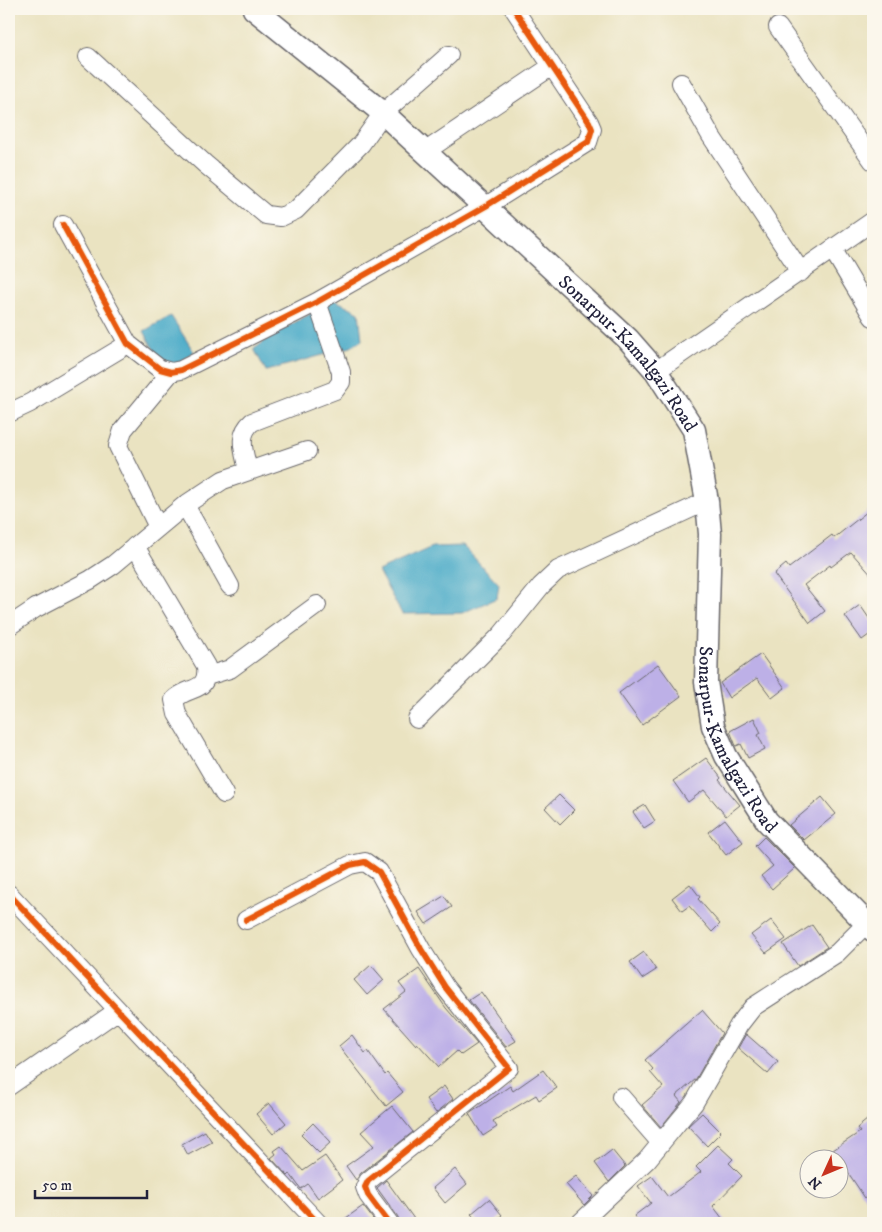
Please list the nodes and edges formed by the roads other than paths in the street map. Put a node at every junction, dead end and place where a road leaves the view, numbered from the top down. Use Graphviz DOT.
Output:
graph roads {
  1 [pos="254,9"];
  2 [pos="514,9"];
  3 [pos="778,26"];
  4 [pos="450,55"];
  5 [pos="88,57"];
  6 [pos="552,66"];
  7 [pos="681,84"];
  8 [pos="383,113"];
  9 [pos="426,151"];
  10 [pos="873,161"];
  11 [pos="486,206"];
  12 [pos="873,221"];
  13 [pos="63,224"];
  14 [pos="833,250"];
  15 [pos="801,272"];
  16 [pos="317,302"];
  17 [pos="873,317"];
  18 [pos="128,344"];
  19 [pos="656,371"];
  20 [pos="171,372"];
  21 [pos="9,413"];
  22 [pos="307,451"];
  23 [pos="248,472"];
  24 [pos="707,501"];
  25 [pos="185,505"];
  26 [pos="158,527"];
  27 [pos="135,546"];
  28 [pos="230,586"];
  29 [pos="317,605"];
  30 [pos="9,626"];
  31 [pos="207,676"];
  32 [pos="417,719"];
  33 [pos="224,794"];
  34 [pos="9,894"];
  35 [pos="246,920"];
  36 [pos="870,927"];
  37 [pos="117,1011"];
  38 [pos="9,1086"];
  39 [pos="621,1097"];
  40 [pos="661,1143"];
  41 [pos="318,1223"];
  42 [pos="389,1223"];
  43 [pos="580,1223"];
  1 -- 8 [label="main road, Sonarpur-Kamalgazi Road"];
  2 -- 6 [label="street"];
  3 -- 10 [label="street"];
  4 -- 8 [label="street"];
  5 -- 8 [label="street"];
  6 -- 9 [label="street"];
  6 -- 11 [label="street"];
  7 -- 15 [label="street"];
  8 -- 9 [label="main road, Sonarpur-Kamalgazi Road"];
  9 -- 11 [label="main road, Sonarpur-Kamalgazi Road"];
  11 -- 16 [label="street"];
  11 -- 19 [label="main road, Sonarpur-Kamalgazi Road"];
  12 -- 14 [label="street"];
  13 -- 18 [label="street"];
  14 -- 15 [label="street"];
  14 -- 17 [label="street"];
  15 -- 19 [label="street"];
  16 -- 20 [label="street"];
  16 -- 23 [label="street"];
  18 -- 20 [label="street"];
  18 -- 21 [label="street"];
  19 -- 24 [label="main road, Sonarpur-Kamalgazi Road"];
  20 -- 26 [label="street"];
  22 -- 23 [label="street"];
  23 -- 25 [label="street"];
  24 -- 32 [label="street"];
  24 -- 36 [label="main road, Sonarpur-Kamalgazi Road"];
  25 -- 26 [label="street"];
  25 -- 28 [label="street"];
  26 -- 27 [label="street"];
  27 -- 30 [label="street"];
  27 -- 31 [label="street"];
  29 -- 31 [label="street"];
  31 -- 33 [label="street"];
  34 -- 37 [label="street"];
  35 -- 42 [label="street"];
  36 -- 40 [label="street"];
  37 -- 38 [label="street"];
  37 -- 41 [label="street"];
  39 -- 40 [label="street"];
  40 -- 43 [label="street"];
}
